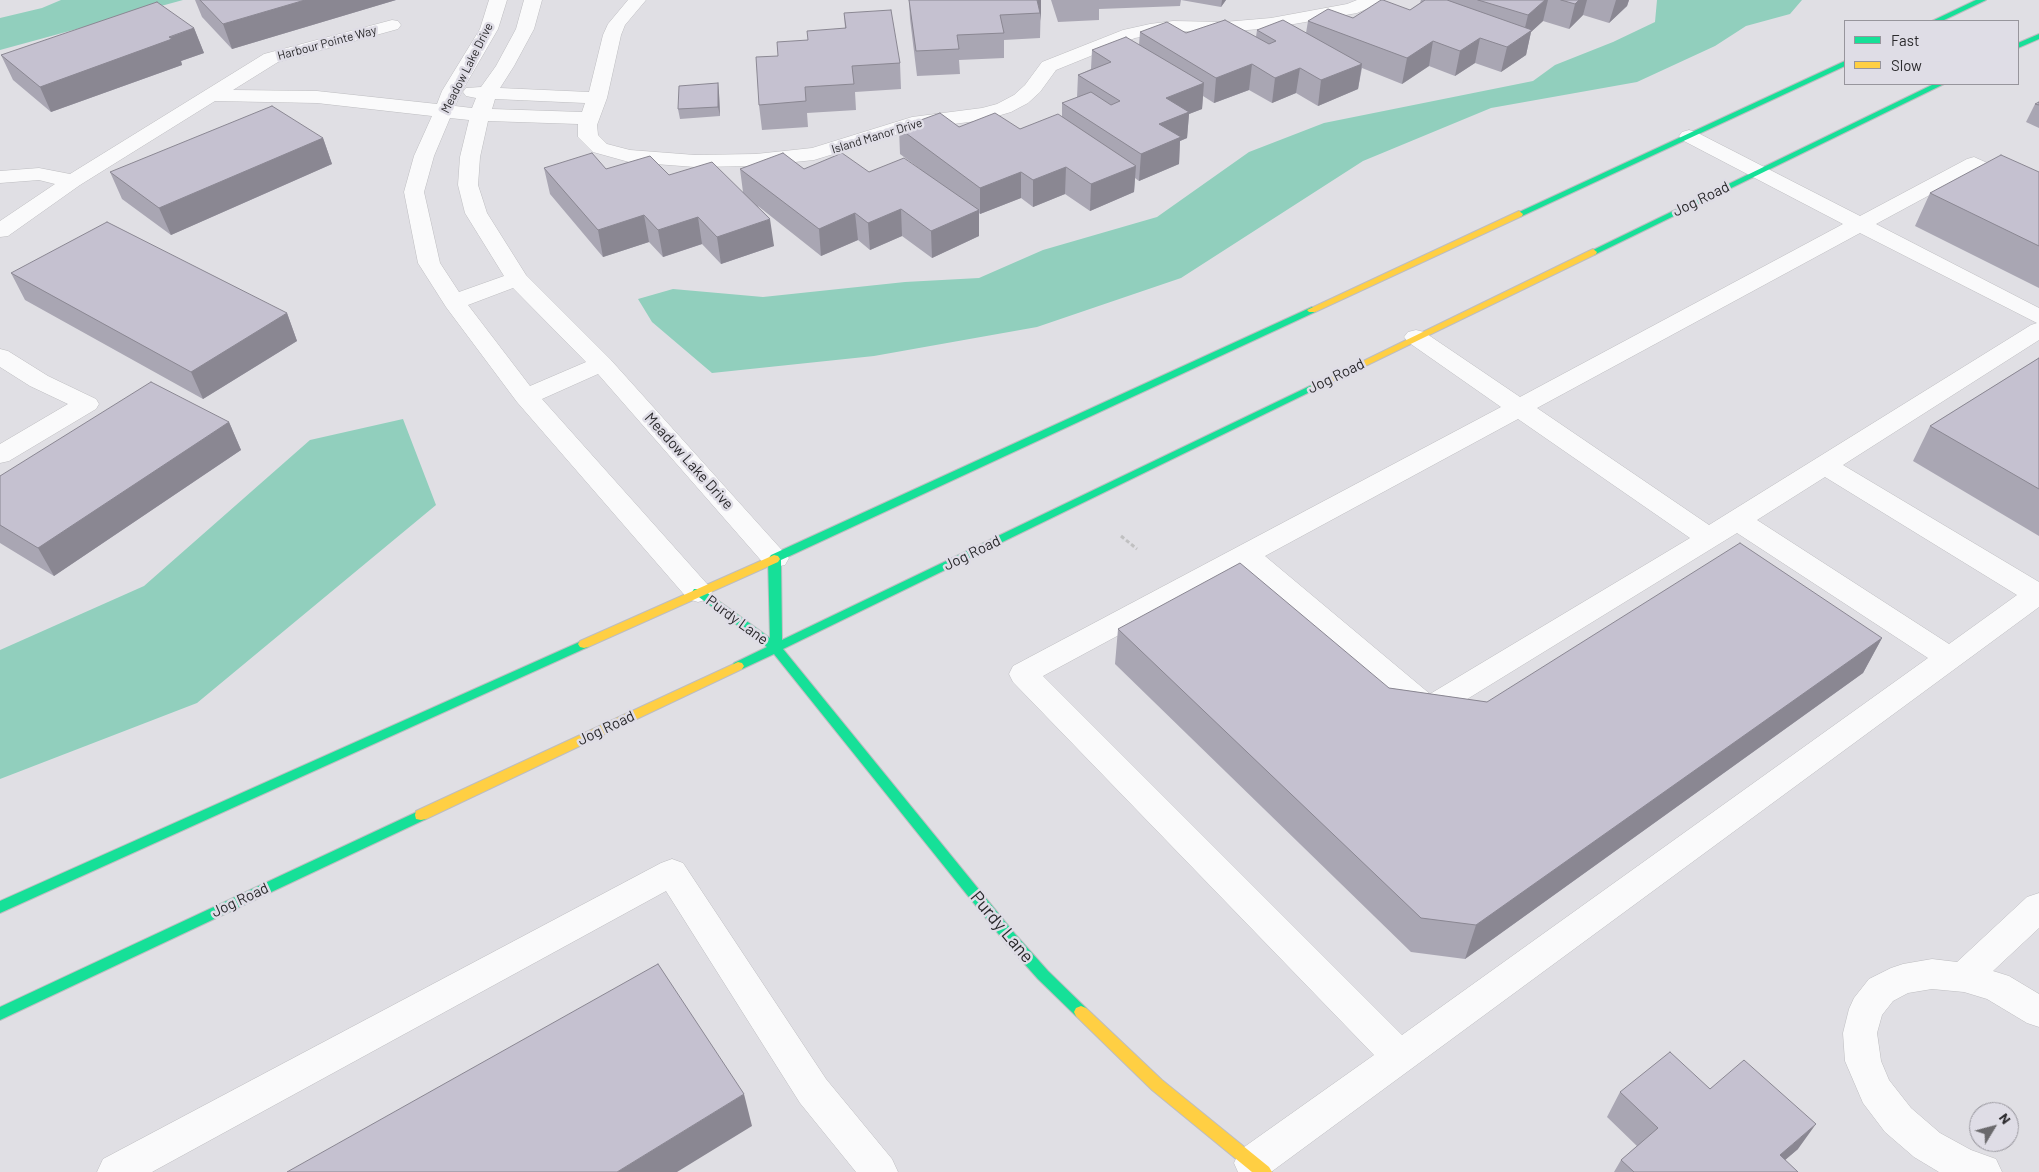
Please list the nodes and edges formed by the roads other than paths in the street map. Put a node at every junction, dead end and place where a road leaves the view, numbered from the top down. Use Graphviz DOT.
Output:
graph roads {
  1 [pos="498,0"];
  2 [pos="533,0"];
  3 [pos="637,0"];
  4 [pos="1372,0"];
  5 [pos="1982,0"];
  6 [pos="1938,20"];
  7 [pos="392,25"];
  8 [pos="2039,36"];
  9 [pos="2019,46"];
  10 [pos="1844,63"];
  11 [pos="1938,85"];
  12 [pos="487,92"];
  13 [pos="212,95"];
  14 [pos="597,98"];
  15 [pos="448,101"];
  16 [pos="480,115"];
  17 [pos="589,118"];
  18 [pos="1688,136"];
  19 [pos="1758,172"];
  20 [pos="0,177"];
  21 [pos="73,181"];
  22 [pos="2039,194"];
  23 [pos="1860,224"];
  24 [pos="0,230"];
  25 [pos="517,279"];
  26 [pos="454,302"];
  27 [pos="2039,317"];
  28 [pos="2039,330"];
  29 [pos="1416,337"];
  30 [pos="0,356"];
  31 [pos="602,364"];
  32 [pos="526,397"];
  33 [pos="1518,408"];
  34 [pos="0,455"];
  35 [pos="1824,465"];
  36 [pos="1737,520"];
  37 [pos="1709,538"];
  38 [pos="1246,555"];
  39 [pos="775,558"];
  40 [pos="698,592"];
  41 [pos="2038,593"];
  42 [pos="776,648"];
  43 [pos="1949,658"];
  44 [pos="0,907"];
  45 [pos="2039,907"];
  46 [pos="1964,977"];
  47 [pos="2039,1012"];
  48 [pos="0,1014"];
  49 [pos="1400,1056"];
  50 [pos="1258,1167"];
  51 [pos="116,1172"];
  52 [pos="879,1172"];
  53 [pos="1983,1172"];
  1 -- 15 [label="street, Meadow Lake Drive"];
  2 -- 12 [label="street, Meadow Lake Drive"];
  3 -- 14 [label="street, Island Manor Drive"];
  4 -- 17 [label="street, Island Manor Drive"];
  5 -- 6 [label="main road"];
  7 -- 13 [label="street, Harbour Pointe Way"];
  8 -- 9 [label="main road"];
  10 -- 18 [label="main road"];
  11 -- 19 [label="main road, Jog Road"];
  12 -- 14 [label="street"];
  12 -- 15 [label="street"];
  12 -- 16 [label="street, Meadow Lake Drive"];
  13 -- 15 [label="street"];
  13 -- 21 [label="street, Harbour Pointe Way"];
  14 -- 17 [label="street, Island Manor Drive"];
  15 -- 16 [label="street"];
  15 -- 26 [label="street, Meadow Lake Drive"];
  16 -- 17 [label="street"];
  16 -- 25 [label="street, Meadow Lake Drive"];
  18 -- 19 [label="street"];
  18 -- 39 [label="main road"];
  19 -- 23 [label="street"];
  19 -- 29 [label="main road, Jog Road"];
  20 -- 21 [label="street"];
  21 -- 24 [label="street, Harbour Pointe Way"];
  22 -- 23 [label="street"];
  23 -- 27 [label="street"];
  23 -- 33 [label="street"];
  25 -- 26 [label="street"];
  25 -- 31 [label="street, Meadow Lake Drive"];
  26 -- 32 [label="street, Meadow Lake Drive"];
  28 -- 35 [label="street"];
  29 -- 33 [label="street"];
  29 -- 42 [label="main road, Jog Road"];
  30 -- 34 [label="street"];
  31 -- 32 [label="street"];
  31 -- 39 [label="street, Meadow Lake Drive"];
  32 -- 40 [label="street, Meadow Lake Drive"];
  33 -- 37 [label="street"];
  33 -- 38 [label="street"];
  35 -- 36 [label="street"];
  35 -- 41 [label="street"];
  36 -- 37 [label="street"];
  36 -- 43 [label="street"];
  37 -- 38 [label="street"];
  38 -- 49 [label="street"];
  39 -- 40 [label="main road"];
  39 -- 42 [label="main road, Purdy Lane"];
  40 -- 42 [label="main road, Purdy Lane"];
  40 -- 44 [label="main road"];
  41 -- 43 [label="street"];
  42 -- 48 [label="main road, Jog Road"];
  42 -- 50 [label="main road, Purdy Lane"];
  43 -- 49 [label="street"];
  45 -- 46 [label="street"];
  46 -- 47 [label="street"];
  46 -- 53 [label="street"];
  49 -- 50 [label="street"];
  51 -- 52 [label="street"];
}
